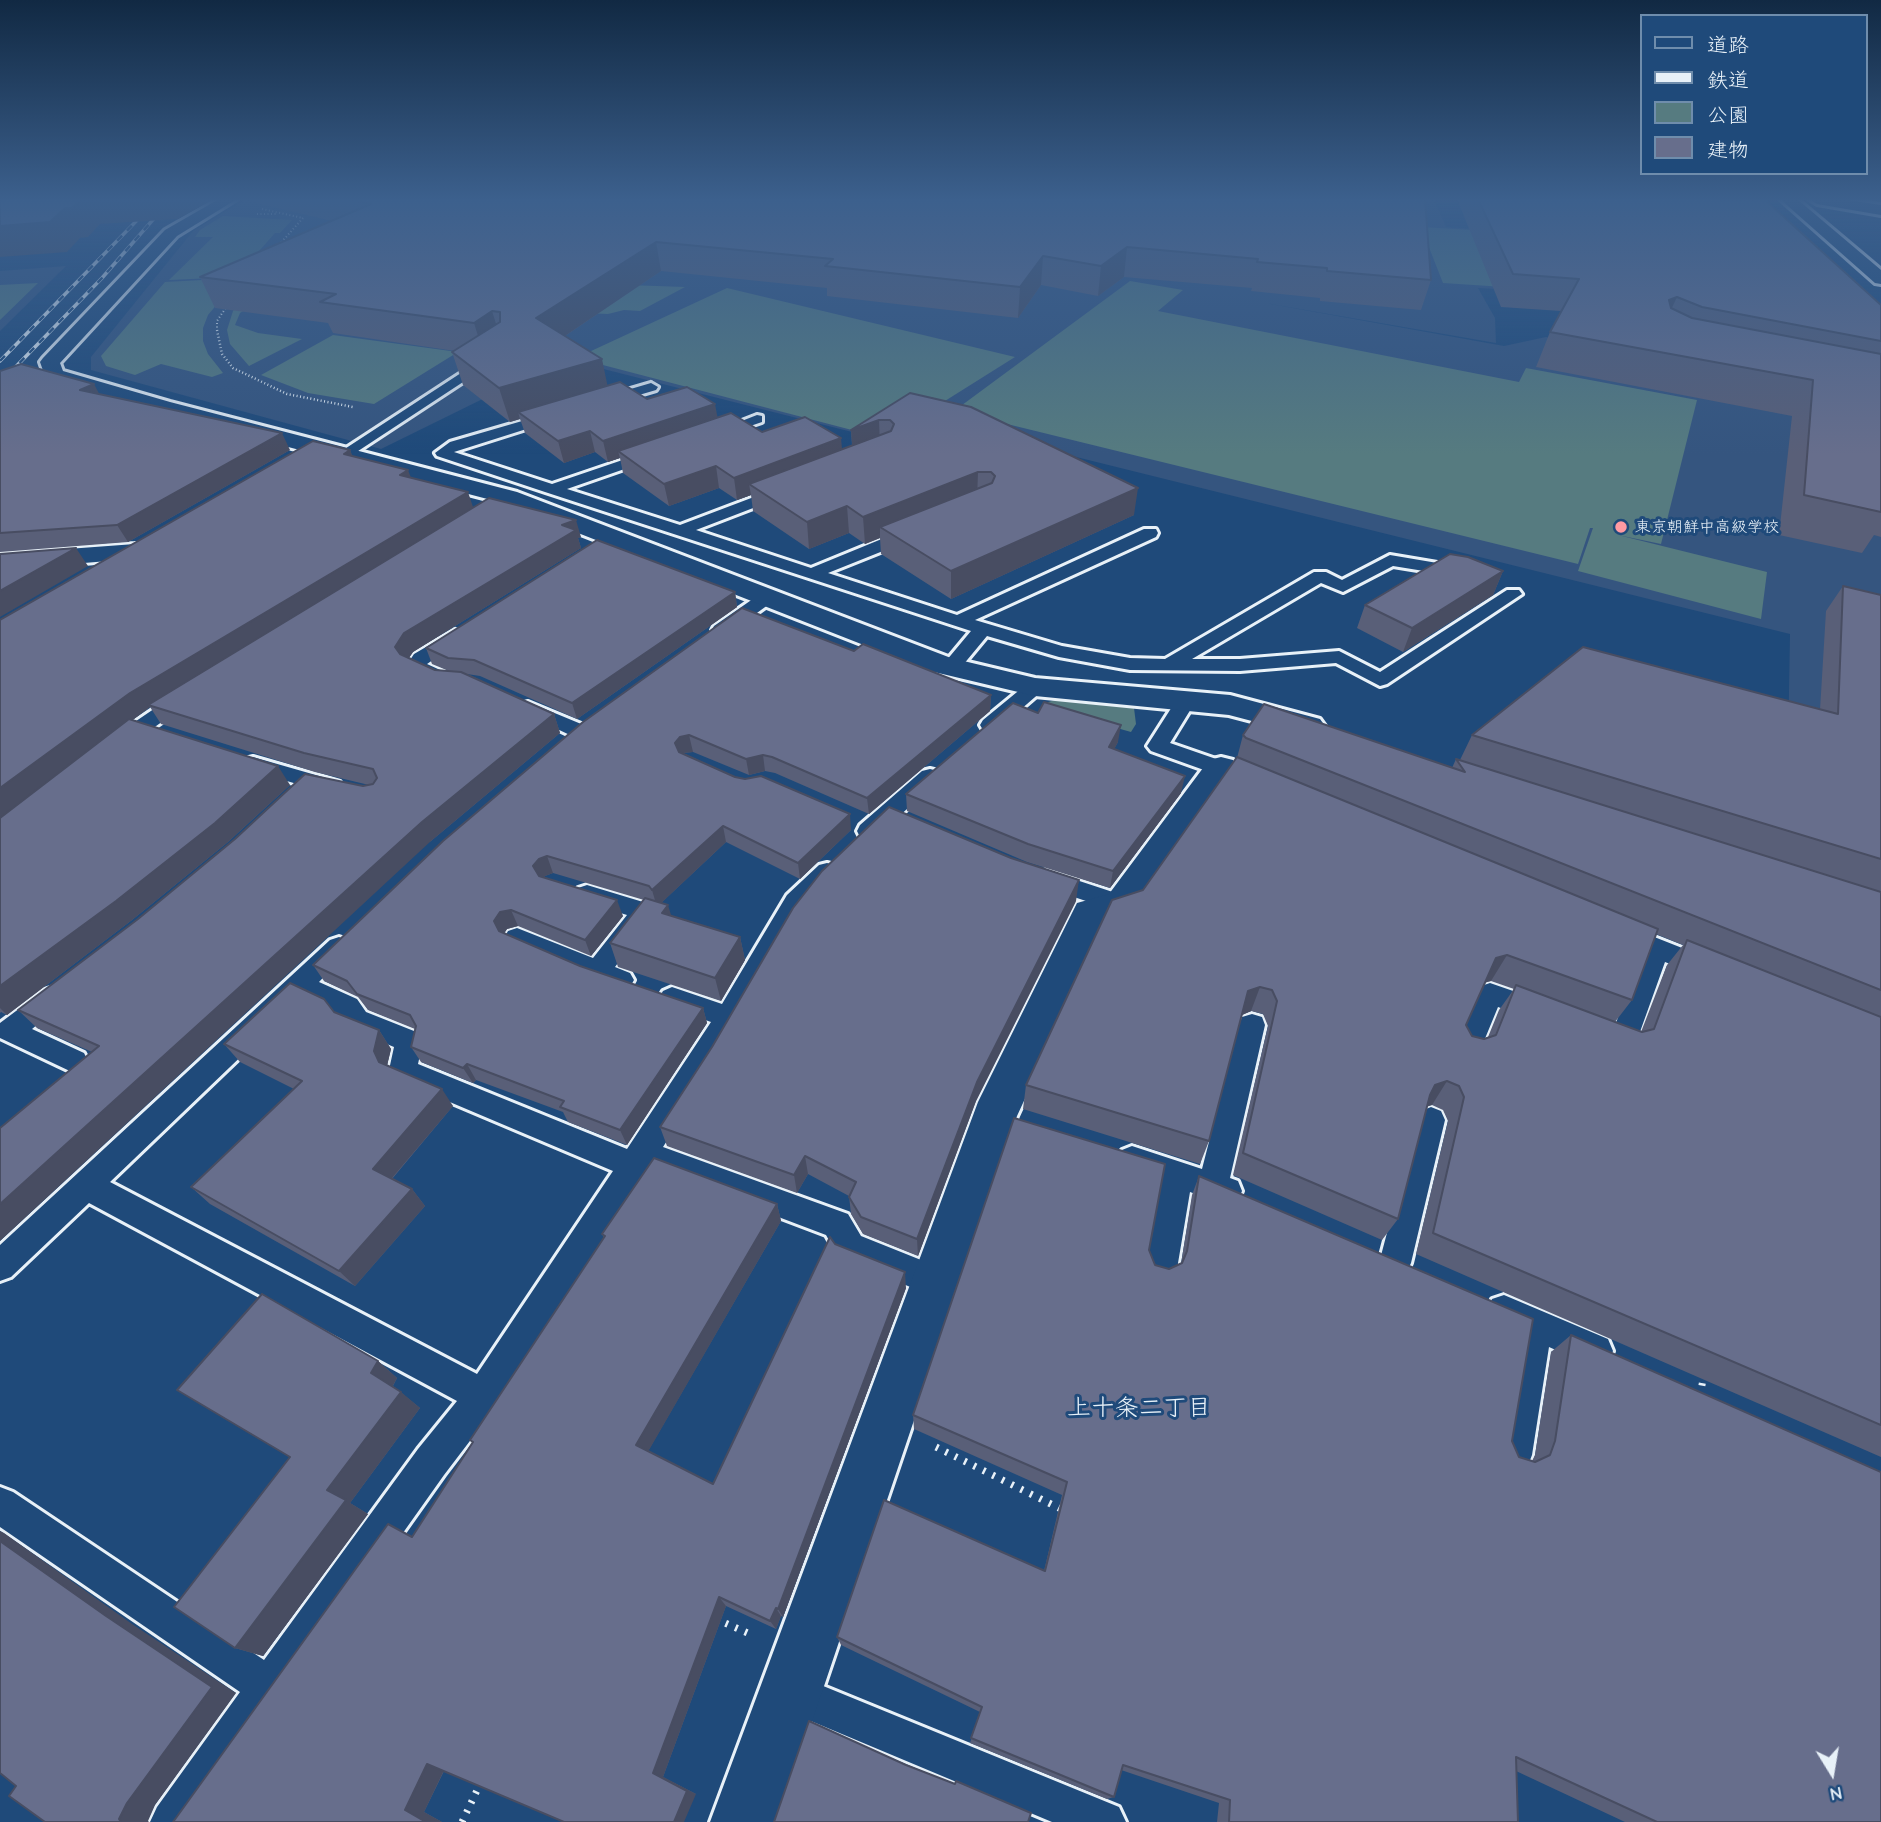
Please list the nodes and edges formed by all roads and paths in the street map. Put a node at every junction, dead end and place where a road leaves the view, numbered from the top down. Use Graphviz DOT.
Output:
graph roads {
  1 [pos="123,284"];
  2 [pos="232,301"];
  3 [pos="503,349"];
  4 [pos="651,387"];
  5 [pos="356,408"];
  6 [pos="757,419"];
  7 [pos="706,437"];
  8 [pos="667,450"];
  9 [pos="318,454"];
  10 [pos="796,486"];
  11 [pos="551,489"];
  12 [pos="922,529"];
  13 [pos="680,531"];
  14 [pos="1150,533"];
  15 [pos="159,538"];
  16 [pos="135,552"];
  17 [pos="0,562"];
  18 [pos="811,574"];
  19 [pos="90,579"];
  20 [pos="766,598"];
  21 [pos="958,621"];
  22 [pos="468,628"];
  23 [pos="983,629"];
  24 [pos="699,646"];
  25 [pos="1169,664"];
  26 [pos="951,667"];
  27 [pos="461,682"];
  28 [pos="1035,687"];
  29 [pos="197,690"];
  30 [pos="507,699"];
  31 [pos="1187,699"];
  32 [pos="601,716"];
  33 [pos="138,727"];
  34 [pos="579,731"];
  35 [pos="1335,735"];
  36 [pos="165,736"];
  37 [pos="559,747"];
  38 [pos="106,752"];
  39 [pos="231,757"];
  40 [pos="1240,776"];
  41 [pos="349,790"];
  42 [pos="1031,874"];
  43 [pos="567,888"];
  44 [pos="1122,904"];
  45 [pos="1606,927"];
  46 [pos="356,930"];
  47 [pos="517,939"];
  48 [pos="1657,948"];
  49 [pos="596,972"];
  50 [pos="1732,979"];
  51 [pos="70,984"];
  52 [pos="300,985"];
  53 [pos="1553,1016"];
  54 [pos="728,1017"];
  55 [pos="1252,1025"];
  56 [pos="1579,1026"];
  57 [pos="1466,1051"];
  58 [pos="74,1061"];
  59 [pos="1431,1120"];
  60 [pos="1100,1149"];
  61 [pos="637,1158"];
  62 [pos="1178,1174"];
  63 [pos="1213,1184"];
  64 [pos="87,1186"];
  65 [pos="1249,1200"];
  66 [pos="1396,1264"];
  67 [pos="0,1266"];
  68 [pos="1161,1269"];
  69 [pos="935,1281"];
  70 [pos="1472,1297"];
  71 [pos="1536,1325"];
  72 [pos="1624,1364"];
  73 [pos="1705,1370"];
  74 [pos="483,1396"];
  75 [pos="1700,1397"];
  76 [pos="885,1421"];
  77 [pos="1514,1455"];
  78 [pos="0,1505"];
  79 [pos="1071,1514"];
  80 [pos="707,1615"];
  81 [pos="795,1675"];
  82 [pos="269,1688"];
  83 [pos="485,1773"];
  84 [pos="172,1822"];
  85 [pos="462,1822"];
  86 [pos="744,1822"];
  87 [pos="1104,1822"];
  1 -- 9 [label="street"];
  2 -- 5 [label="path"];
  3 -- 9 [label="lane"];
  4 -- 11 [label="lane"];
  6 -- 7 [label="lane"];
  8 -- 11 [label="lane"];
  9 -- 20 [label="street"];
  10 -- 13 [label="lane"];
  11 -- 13 [label="lane"];
  12 -- 18 [label="lane"];
  13 -- 18 [label="lane"];
  14 -- 21 [label="lane"];
  15 -- 16 [label="street"];
  16 -- 17 [label="street"];
  16 -- 19 [label="street"];
  18 -- 21 [label="lane"];
  20 -- 24 [label="lane"];
  20 -- 26 [label="street"];
  21 -- 23 [label="lane"];
  22 -- 27 [label="lane"];
  23 -- 25 [label="lane"];
  23 -- 26 [label="lane"];
  25 -- 25 [label="lane"];
  26 -- 28 [label="street"];
  28 -- 31 [label="street"];
  28 -- 54 [label="lane"];
  29 -- 33 [label="lane"];
  30 -- 34 [label="lane"];
  31 -- 35 [label="street"];
  31 -- 40 [label="lane"];
  32 -- 34 [label="lane"];
  33 -- 36 [label="lane"];
  33 -- 38 [label="lane"];
  34 -- 37 [label="lane"];
  39 -- 41 [label="lane"];
  40 -- 44 [label="street"];
  42 -- 44 [label="lane"];
  43 -- 49 [label="lane"];
  44 -- 69 [label="street"];
  45 -- 48 [label="lane"];
  46 -- 52 [label="lane"];
  47 -- 49 [label="lane"];
  48 -- 50 [label="lane"];
  48 -- 56 [label="lane"];
  49 -- 54 [label="lane"];
  51 -- 58 [label="lane"];
  52 -- 61 [label="lane"];
  52 -- 64 [label="lane"];
  53 -- 57 [label="lane"];
  54 -- 61 [label="lane"];
  55 -- 63 [label="lane"];
  59 -- 66 [label="lane"];
  60 -- 62 [label="lane"];
  61 -- 69 [label="lane"];
  61 -- 74 [label="lane"];
  62 -- 63 [label="lane"];
  62 -- 68 [label="lane"];
  63 -- 65 [label="lane"];
  64 -- 67 [label="lane"];
  64 -- 74 [label="lane"];
  69 -- 76 [label="street"];
  70 -- 71 [label="lane"];
  71 -- 72 [label="lane"];
  71 -- 77 [label="lane"];
  73 -- 75 [label="path"];
  74 -- 82 [label="lane"];
  76 -- 79 [label="path"];
  76 -- 81 [label="street"];
  78 -- 82 [label="lane"];
  80 -- 81 [label="path"];
  81 -- 86 [label="street"];
  81 -- 87 [label="lane"];
  82 -- 84 [label="lane"];
  83 -- 85 [label="path"];
}
